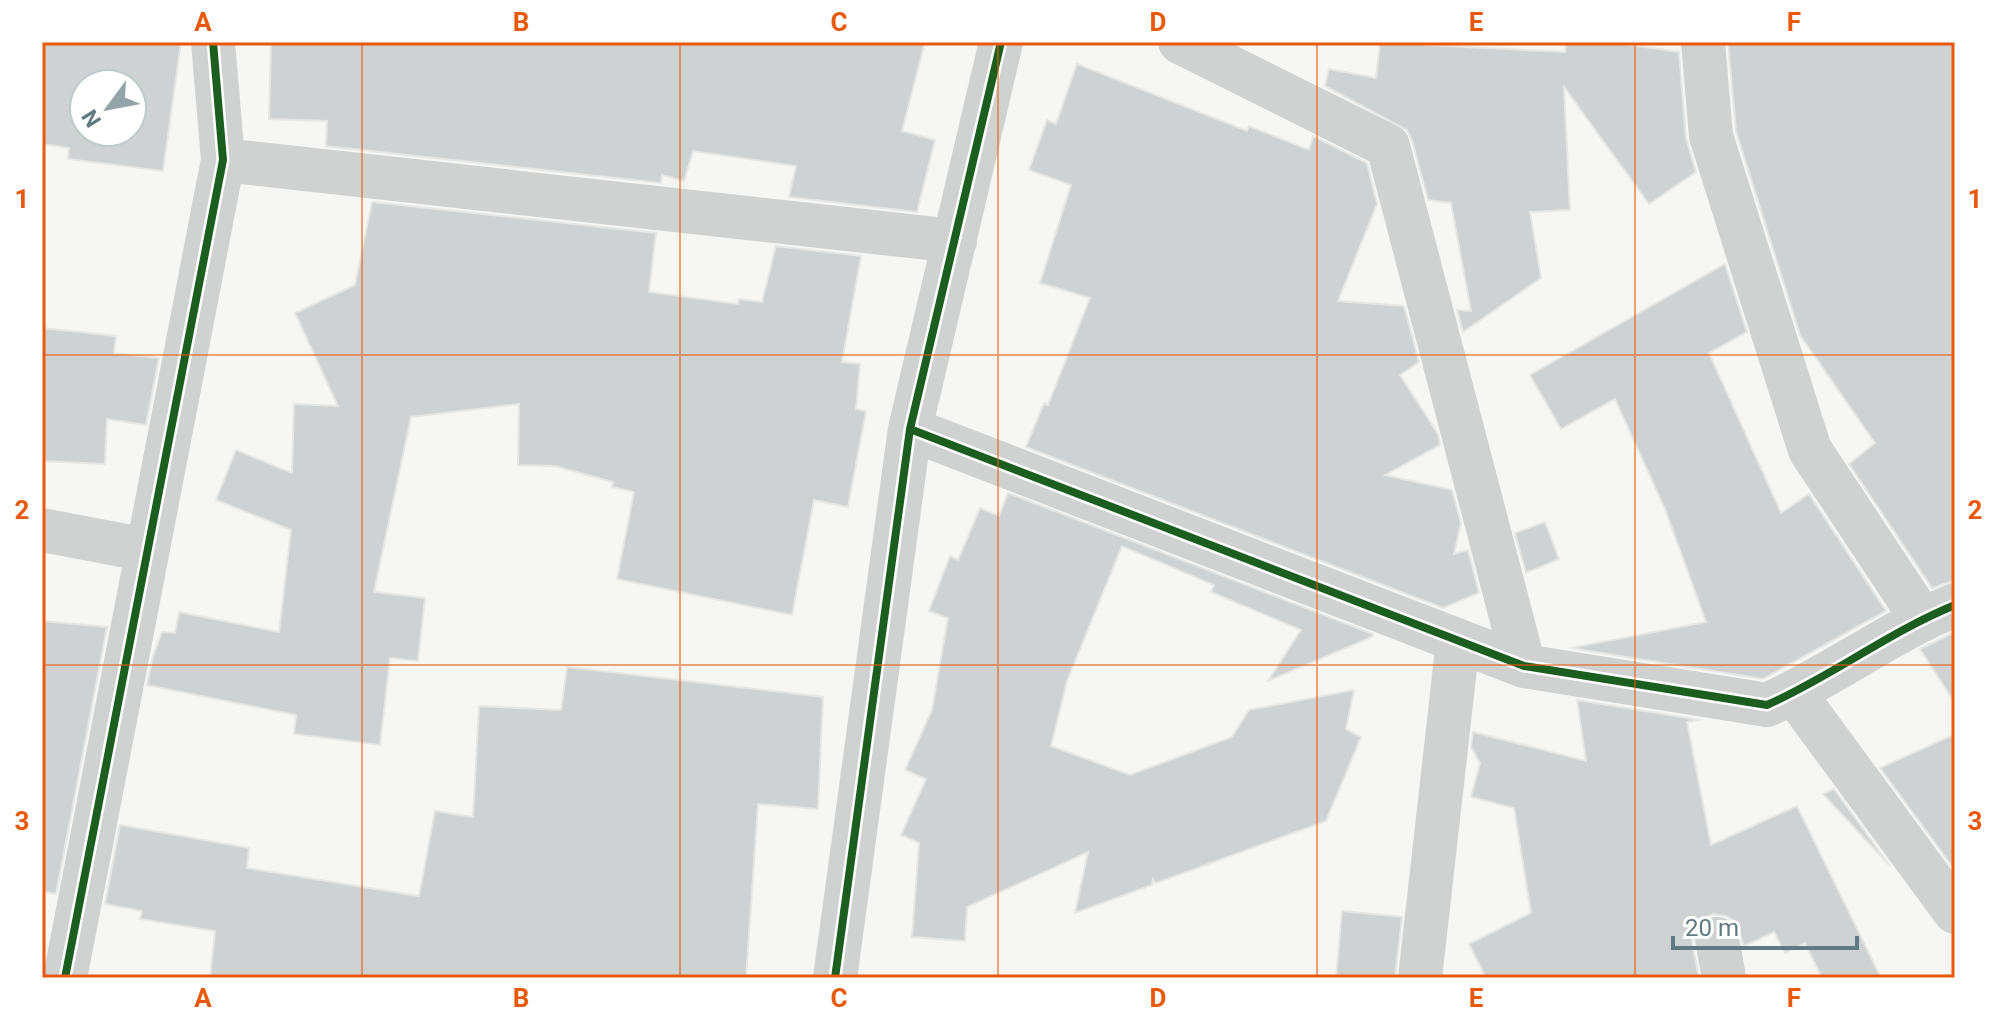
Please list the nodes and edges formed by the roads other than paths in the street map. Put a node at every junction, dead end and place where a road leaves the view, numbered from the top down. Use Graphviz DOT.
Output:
graph roads {
  1 [pos="213,42"];
  2 [pos="1001,42"];
  3 [pos="1180,42"];
  4 [pos="1703,42"];
  5 [pos="223,160"];
  6 [pos="955,241"];
  7 [pos="910,429"];
  8 [pos="42,530"];
  9 [pos="147,550"];
  10 [pos="1939,612"];
  11 [pos="1458,641"];
  12 [pos="1524,666"];
  13 [pos="1794,693"];
  14 [pos="1955,912"];
  15 [pos="65,978"];
  16 [pos="835,978"];
  17 [pos="1420,978"];
  1 -- 5 [label="street"];
  2 -- 6 [label="street"];
  3 -- 12 [label="street"];
  4 -- 10 [label="street"];
  5 -- 6 [label="street"];
  5 -- 9 [label="street"];
  6 -- 7 [label="street"];
  7 -- 11 [label="street"];
  7 -- 16 [label="street"];
  8 -- 9 [label="street"];
  9 -- 15 [label="street"];
  10 -- 13 [label="street"];
  11 -- 12 [label="street"];
  11 -- 17 [label="street"];
  12 -- 13 [label="street"];
  13 -- 14 [label="street"];
}
